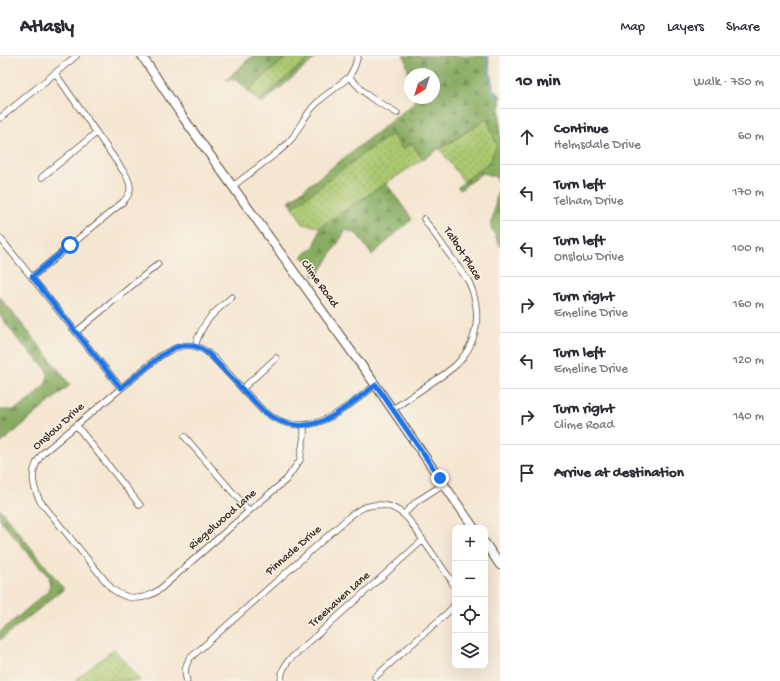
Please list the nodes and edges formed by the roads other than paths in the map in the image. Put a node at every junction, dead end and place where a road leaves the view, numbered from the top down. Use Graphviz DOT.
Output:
graph roads {
  1 [pos="76,56"];
  2 [pos="142,56"];
  3 [pos="358,56"];
  4 [pos="55,73"];
  5 [pos="349,77"];
  6 [pos="397,113"];
  7 [pos="0,118"];
  8 [pos="96,133"];
  9 [pos="42,177"];
  10 [pos="233,186"];
  11 [pos="424,219"];
  12 [pos="0,238"];
  13 [pos="158,264"];
  14 [pos="32,277"];
  15 [pos="232,297"];
  16 [pos="76,332"];
  17 [pos="195,346"];
  18 [pos="276,358"];
  19 [pos="376,385"];
  20 [pos="121,388"];
  21 [pos="242,389"];
  22 [pos="393,409"];
  23 [pos="76,425"];
  24 [pos="304,426"];
  25 [pos="185,437"];
  26 [pos="444,484"];
  27 [pos="140,505"];
  28 [pos="249,511"];
  29 [pos="404,514"];
  30 [pos="472,525"];
  31 [pos="423,540"];
  32 [pos="488,547"];
  33 [pos="500,565"];
  34 [pos="452,582"];
  35 [pos="124,596"];
  36 [pos="452,608"];
  37 [pos="375,677"];
  38 [pos="187,681"];
  39 [pos="281,681"];
  1 -- 4 [label="street"];
  2 -- 10 [label="main road, Clime Road"];
  3 -- 5 [label="street"];
  4 -- 7 [label="street"];
  4 -- 8 [label="street"];
  5 -- 6 [label="street"];
  5 -- 10 [label="street"];
  8 -- 9 [label="street"];
  8 -- 14 [label="street"];
  10 -- 19 [label="main road, Clime Road"];
  11 -- 22 [label="street, Talbot Place"];
  12 -- 14 [label="street"];
  13 -- 16 [label="street"];
  14 -- 16 [label="street"];
  15 -- 17 [label="street"];
  16 -- 20 [label="street"];
  17 -- 20 [label="street, Onslow Drive"];
  17 -- 21 [label="street"];
  18 -- 21 [label="street"];
  19 -- 22 [label="main road, Clime Road"];
  19 -- 24 [label="street"];
  20 -- 23 [label="street, Onslow Drive"];
  21 -- 24 [label="street"];
  22 -- 26 [label="main road, Clime Road"];
  23 -- 27 [label="street"];
  23 -- 35 [label="street, Onslow Drive"];
  24 -- 28 [label="street, Riegelwood Lane"];
  25 -- 28 [label="street"];
  26 -- 29 [label="street"];
  26 -- 30 [label="main road, Clime Road"];
  28 -- 35 [label="street, Riegelwood Lane"];
  29 -- 31 [label="street"];
  29 -- 38 [label="street, Pinnacle Drive"];
  31 -- 34 [label="street"];
  31 -- 39 [label="street, Treehaven Lane"];
  32 -- 33 [label="main road"];
  36 -- 37 [label="street"];
}
